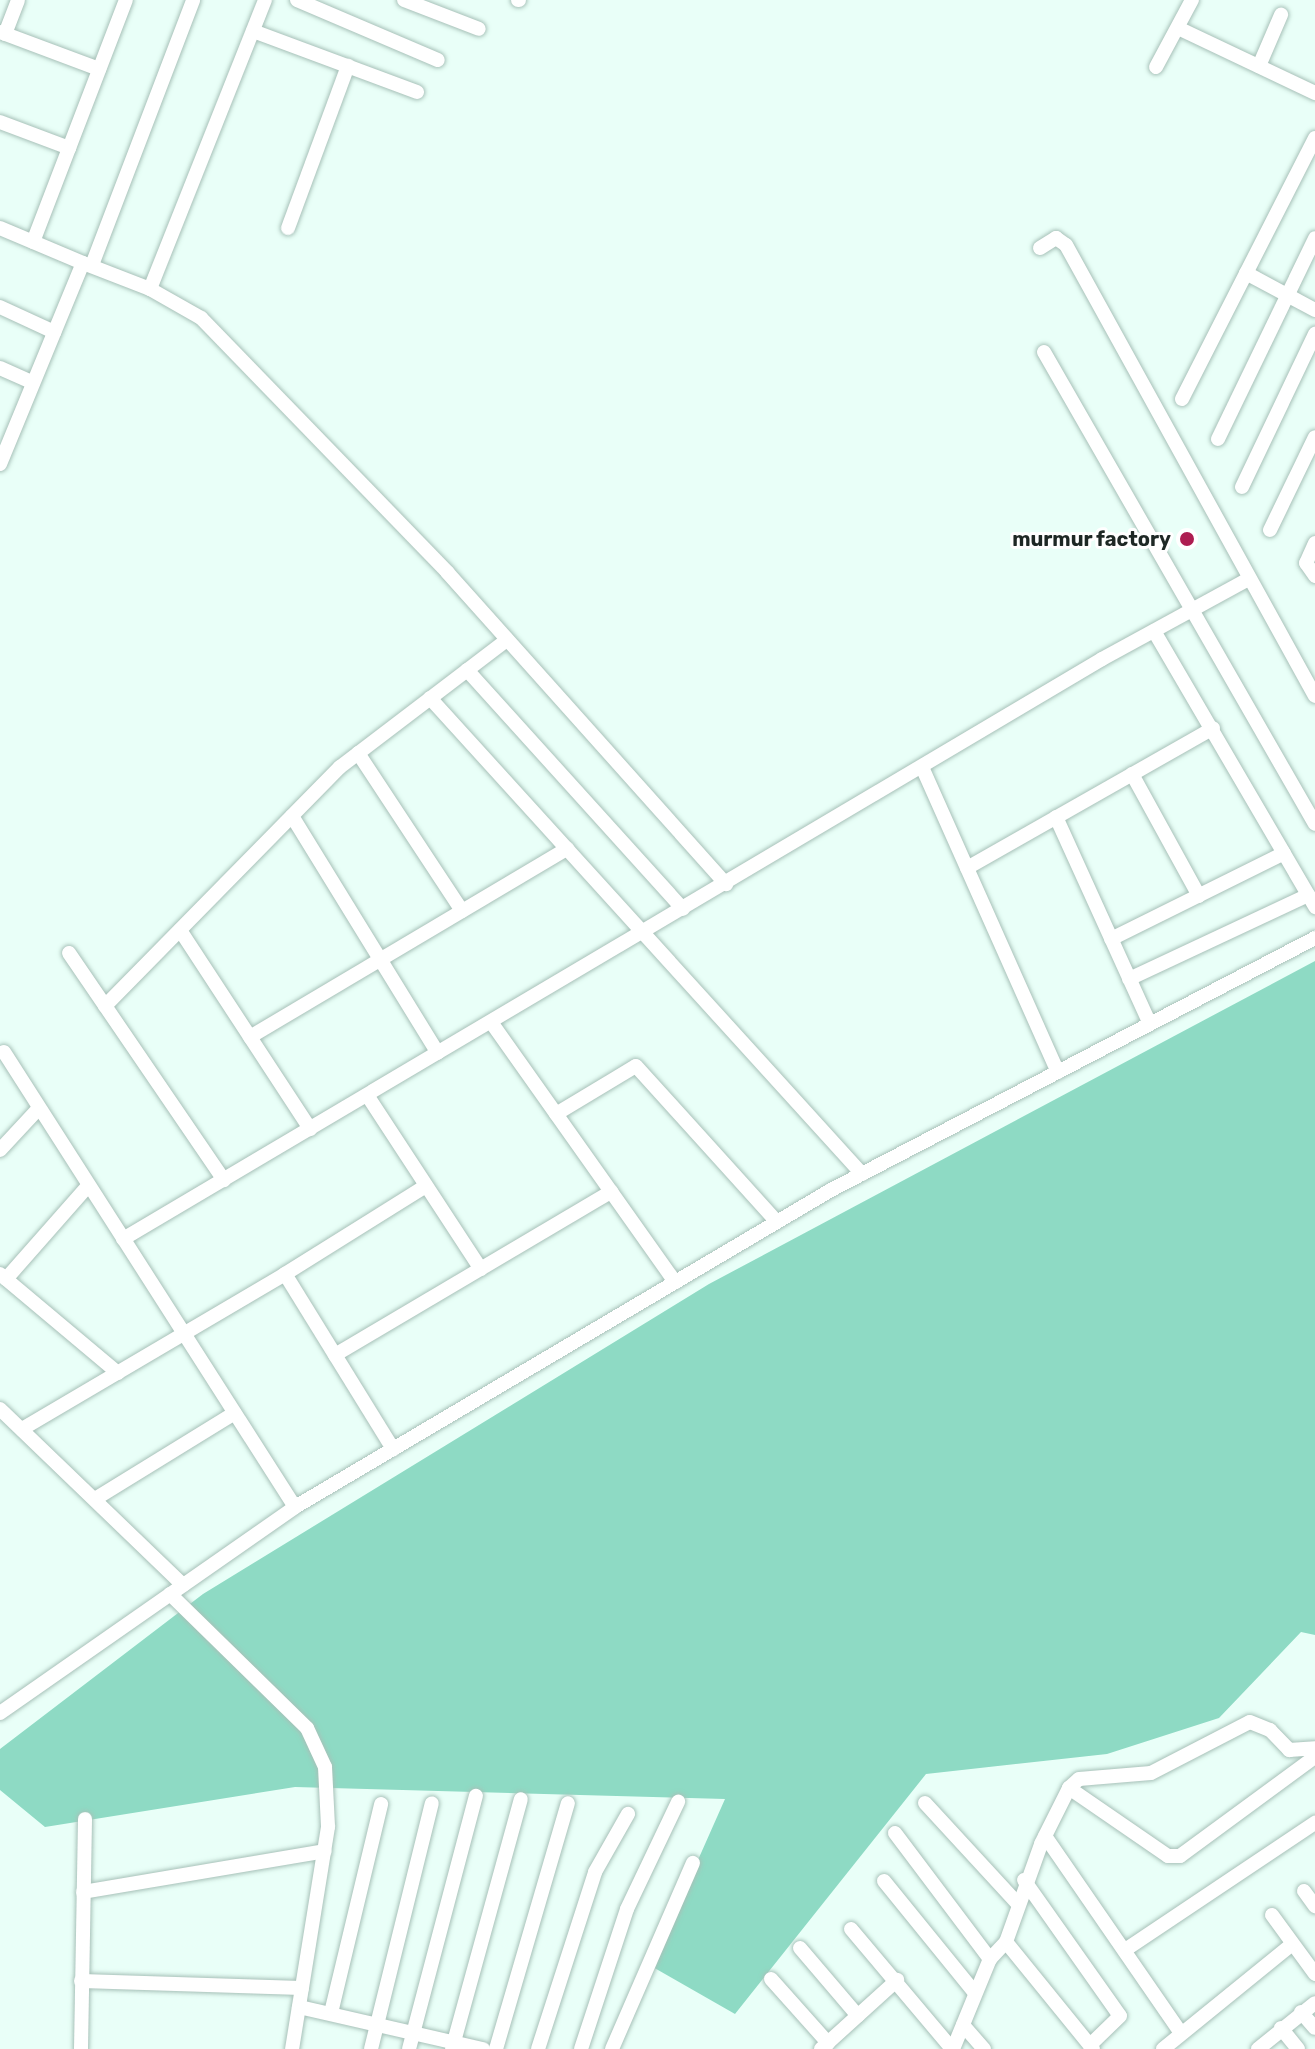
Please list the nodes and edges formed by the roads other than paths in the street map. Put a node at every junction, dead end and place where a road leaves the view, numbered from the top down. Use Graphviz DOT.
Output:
graph roads {
  1 [pos="18,0"];
  2 [pos="126,0"];
  3 [pos="193,0"];
  4 [pos="265,0"];
  5 [pos="297,0"];
  6 [pos="404,0"];
  7 [pos="1192,0"];
  8 [pos="1281,15"];
  9 [pos="1178,28"];
  10 [pos="479,29"];
  11 [pos="253,31"];
  12 [pos="2,33"];
  13 [pos="438,60"];
  14 [pos="348,66"];
  15 [pos="1259,66"];
  16 [pos="1156,67"];
  17 [pos="99,69"];
  18 [pos="417,92"];
  19 [pos="1315,93"];
  20 [pos="0,122"];
  21 [pos="1315,138"];
  22 [pos="69,148"];
  23 [pos="0,228"];
  24 [pos="288,228"];
  25 [pos="1315,238"];
  26 [pos="33,242"];
  27 [pos="1040,248"];
  28 [pos="88,264"];
  29 [pos="1246,273"];
  30 [pos="150,289"];
  31 [pos="1287,296"];
  32 [pos="0,307"];
  33 [pos="1315,310"];
  34 [pos="54,332"];
  35 [pos="1315,334"];
  36 [pos="1044,352"];
  37 [pos="0,368"];
  38 [pos="33,383"];
  39 [pos="1182,399"];
  40 [pos="1315,437"];
  41 [pos="1218,439"];
  42 [pos="0,464"];
  43 [pos="1242,487"];
  44 [pos="1270,530"];
  45 [pos="1315,543"];
  46 [pos="1315,576"];
  47 [pos="1249,579"];
  48 [pos="1193,610"];
  49 [pos="1154,631"];
  50 [pos="507,640"];
  51 [pos="467,670"];
  52 [pos="1315,696"];
  53 [pos="430,698"];
  54 [pos="1213,728"];
  55 [pos="358,753"];
  56 [pos="922,767"];
  57 [pos="1132,774"];
  58 [pos="292,816"];
  59 [pos="1056,817"];
  60 [pos="1315,824"];
  61 [pos="567,849"];
  62 [pos="1284,853"];
  63 [pos="967,868"];
  64 [pos="726,884"];
  65 [pos="1199,896"];
  66 [pos="1312,901"];
  67 [pos="683,909"];
  68 [pos="462,911"];
  69 [pos="180,930"];
  70 [pos="644,932"];
  71 [pos="1315,938"];
  72 [pos="1111,939"];
  73 [pos="69,953"];
  74 [pos="380,959"];
  75 [pos="1129,979"];
  76 [pos="105,1006"];
  77 [pos="491,1022"];
  78 [pos="1150,1024"];
  79 [pos="250,1037"];
  80 [pos="4,1052"];
  81 [pos="438,1053"];
  82 [pos="1058,1072"];
  83 [pos="367,1095"];
  84 [pos="39,1108"];
  85 [pos="556,1114"];
  86 [pos="310,1129"];
  87 [pos="0,1150"];
  88 [pos="862,1174"];
  89 [pos="224,1180"];
  90 [pos="89,1185"];
  91 [pos="426,1186"];
  92 [pos="611,1192"];
  93 [pos="777,1222"];
  94 [pos="123,1239"];
  95 [pos="481,1269"];
  96 [pos="285,1274"];
  97 [pos="3,1277"];
  98 [pos="675,1282"];
  99 [pos="184,1334"];
  100 [pos="335,1355"];
  101 [pos="118,1373"];
  102 [pos="0,1409"];
  103 [pos="235,1413"];
  104 [pos="22,1429"];
  105 [pos="393,1449"];
  106 [pos="95,1499"];
  107 [pos="295,1507"];
  108 [pos="183,1585"];
  109 [pos="170,1594"];
  110 [pos="0,1713"];
  111 [pos="1315,1748"];
  112 [pos="1315,1757"];
  113 [pos="1069,1788"];
  114 [pos="476,1796"];
  115 [pos="521,1799"];
  116 [pos="678,1802"];
  117 [pos="432,1803"];
  118 [pos="568,1803"];
  119 [pos="925,1803"];
  120 [pos="381,1804"];
  121 [pos="628,1814"];
  122 [pos="85,1819"];
  123 [pos="1315,1823"];
  124 [pos="895,1833"];
  125 [pos="1045,1836"];
  126 [pos="325,1851"];
  127 [pos="693,1863"];
  128 [pos="1024,1880"];
  129 [pos="884,1881"];
  130 [pos="1304,1891"];
  131 [pos="83,1892"];
  132 [pos="1018,1904"];
  133 [pos="1315,1906"];
  134 [pos="1272,1915"];
  135 [pos="851,1929"];
  136 [pos="1006,1942"];
  137 [pos="1292,1944"];
  138 [pos="800,1948"];
  139 [pos="1125,1950"];
  140 [pos="990,1959"];
  141 [pos="1315,1974"];
  142 [pos="771,1979"];
  143 [pos="897,1980"];
  144 [pos="81,1981"];
  145 [pos="302,1988"];
  146 [pos="975,1993"];
  147 [pos="1315,2003"];
  148 [pos="299,2007"];
  149 [pos="1301,2012"];
  150 [pos="331,2013"];
  151 [pos="858,2016"];
  152 [pos="378,2022"];
  153 [pos="963,2025"];
  154 [pos="1281,2028"];
  155 [pos="1315,2028"];
  156 [pos="414,2030"];
  157 [pos="1181,2033"];
  158 [pos="454,2044"];
  159 [pos="824,2046"];
  160 [pos="1092,2047"];
  161 [pos="81,2049"];
  162 [pos="292,2049"];
  163 [pos="371,2049"];
  164 [pos="409,2049"];
  165 [pos="483,2049"];
  166 [pos="496,2049"];
  167 [pos="538,2049"];
  168 [pos="581,2049"];
  169 [pos="612,2049"];
  170 [pos="952,2049"];
  171 [pos="984,2049"];
  172 [pos="1163,2049"];
  173 [pos="1258,2049"];
  174 [pos="1298,2049"];
  1 -- 12 [label="street"];
  2 -- 17 [label="street"];
  3 -- 28 [label="street"];
  4 -- 11 [label="street"];
  5 -- 13 [label="street"];
  6 -- 10 [label="street"];
  7 -- 9 [label="street"];
  8 -- 15 [label="street"];
  9 -- 15 [label="street"];
  9 -- 16 [label="street"];
  11 -- 14 [label="street"];
  11 -- 30 [label="street"];
  12 -- 17 [label="street"];
  14 -- 18 [label="street"];
  14 -- 24 [label="street"];
  15 -- 19 [label="street"];
  17 -- 22 [label="street"];
  20 -- 22 [label="street"];
  21 -- 29 [label="street"];
  22 -- 26 [label="street"];
  23 -- 26 [label="street"];
  25 -- 31 [label="street"];
  26 -- 28 [label="street"];
  27 -- 47 [label="street"];
  28 -- 30 [label="street"];
  28 -- 34 [label="street"];
  29 -- 31 [label="street"];
  29 -- 39 [label="street"];
  30 -- 50 [label="street"];
  31 -- 33 [label="street"];
  31 -- 41 [label="street"];
  32 -- 34 [label="street"];
  34 -- 38 [label="street"];
  35 -- 43 [label="street"];
  36 -- 48 [label="street"];
  37 -- 38 [label="street"];
  38 -- 42 [label="street"];
  40 -- 44 [label="street"];
  45 -- 46 [label="street"];
  47 -- 48 [label="street"];
  47 -- 52 [label="street"];
  48 -- 49 [label="street"];
  48 -- 60 [label="street"];
  49 -- 54 [label="street"];
  49 -- 56 [label="street"];
  50 -- 51 [label="street"];
  50 -- 64 [label="street"];
  51 -- 53 [label="street"];
  51 -- 67 [label="street"];
  53 -- 55 [label="street"];
  53 -- 61 [label="street"];
  54 -- 57 [label="street"];
  54 -- 62 [label="street"];
  55 -- 58 [label="street"];
  55 -- 68 [label="street"];
  56 -- 63 [label="street"];
  56 -- 64 [label="street"];
  57 -- 59 [label="street"];
  57 -- 65 [label="street"];
  58 -- 69 [label="street"];
  58 -- 74 [label="street"];
  59 -- 63 [label="street"];
  59 -- 72 [label="street"];
  61 -- 68 [label="street"];
  61 -- 70 [label="street"];
  62 -- 65 [label="street"];
  62 -- 66 [label="street"];
  63 -- 82 [label="street"];
  64 -- 67 [label="street"];
  65 -- 72 [label="street"];
  66 -- 75 [label="street"];
  67 -- 70 [label="street"];
  68 -- 74 [label="street"];
  69 -- 76 [label="street"];
  69 -- 79 [label="street"];
  70 -- 77 [label="street"];
  70 -- 88 [label="street"];
  71 -- 78 [label="street"];
  72 -- 75 [label="street"];
  73 -- 76 [label="street"];
  74 -- 79 [label="street"];
  74 -- 81 [label="street"];
  75 -- 78 [label="street"];
  76 -- 89 [label="street"];
  77 -- 81 [label="street"];
  77 -- 85 [label="street"];
  78 -- 82 [label="street"];
  79 -- 86 [label="street"];
  80 -- 84 [label="street"];
  81 -- 83 [label="street"];
  82 -- 88 [label="street"];
  83 -- 86 [label="street"];
  83 -- 91 [label="street"];
  84 -- 87 [label="street"];
  84 -- 90 [label="street"];
  85 -- 92 [label="street"];
  85 -- 93 [label="street"];
  86 -- 89 [label="street"];
  88 -- 93 [label="street"];
  89 -- 94 [label="street"];
  90 -- 94 [label="street"];
  90 -- 97 [label="street"];
  91 -- 95 [label="street"];
  91 -- 96 [label="street"];
  92 -- 95 [label="street"];
  92 -- 98 [label="street"];
  93 -- 98 [label="street"];
  94 -- 99 [label="street"];
  95 -- 100 [label="street"];
  96 -- 99 [label="street"];
  96 -- 100 [label="street"];
  97 -- 101 [label="street"];
  98 -- 105 [label="street"];
  99 -- 101 [label="street"];
  99 -- 103 [label="street"];
  100 -- 105 [label="street"];
  101 -- 104 [label="street"];
  102 -- 104 [label="street"];
  103 -- 106 [label="street"];
  103 -- 107 [label="street"];
  104 -- 106 [label="street"];
  105 -- 107 [label="street"];
  106 -- 108 [label="street"];
  107 -- 108 [label="street"];
  108 -- 109 [label="street"];
  109 -- 110 [label="street"];
  109 -- 126 [label="street"];
  111 -- 113 [label="street"];
  112 -- 113 [label="street"];
  113 -- 125 [label="street"];
  114 -- 156 [label="street"];
  115 -- 158 [label="street"];
  116 -- 168 [label="street"];
  117 -- 152 [label="street"];
  118 -- 166 [label="street"];
  119 -- 132 [label="street"];
  120 -- 150 [label="street"];
  121 -- 167 [label="street"];
  122 -- 131 [label="street"];
  123 -- 139 [label="street"];
  124 -- 140 [label="street"];
  125 -- 128 [label="street"];
  125 -- 139 [label="street"];
  126 -- 131 [label="street"];
  126 -- 145 [label="street"];
  127 -- 169 [label="street"];
  128 -- 132 [label="street"];
  128 -- 160 [label="street"];
  129 -- 146 [label="street"];
  130 -- 133 [label="street"];
  131 -- 144 [label="street"];
  132 -- 136 [label="street"];
  134 -- 137 [label="street"];
  135 -- 143 [label="street"];
  136 -- 140 [label="street"];
  136 -- 160 [label="street"];
  137 -- 141 [label="street"];
  137 -- 157 [label="street"];
  138 -- 151 [label="street"];
  139 -- 157 [label="street"];
  140 -- 146 [label="street"];
  142 -- 159 [label="street"];
  143 -- 151 [label="street"];
  143 -- 170 [label="street"];
  144 -- 145 [label="street"];
  144 -- 161 [label="street"];
  145 -- 148 [label="street"];
  146 -- 153 [label="street"];
  147 -- 149 [label="street"];
  148 -- 150 [label="street"];
  148 -- 162 [label="street"];
  149 -- 154 [label="street"];
  149 -- 155 [label="street"];
  150 -- 152 [label="street"];
  151 -- 159 [label="street"];
  152 -- 156 [label="street"];
  152 -- 163 [label="street"];
  153 -- 170 [label="street"];
  153 -- 171 [label="street"];
  154 -- 173 [label="street"];
  154 -- 174 [label="street"];
  156 -- 158 [label="street"];
  156 -- 164 [label="street"];
  157 -- 172 [label="street"];
  158 -- 165 [label="street"];
}
